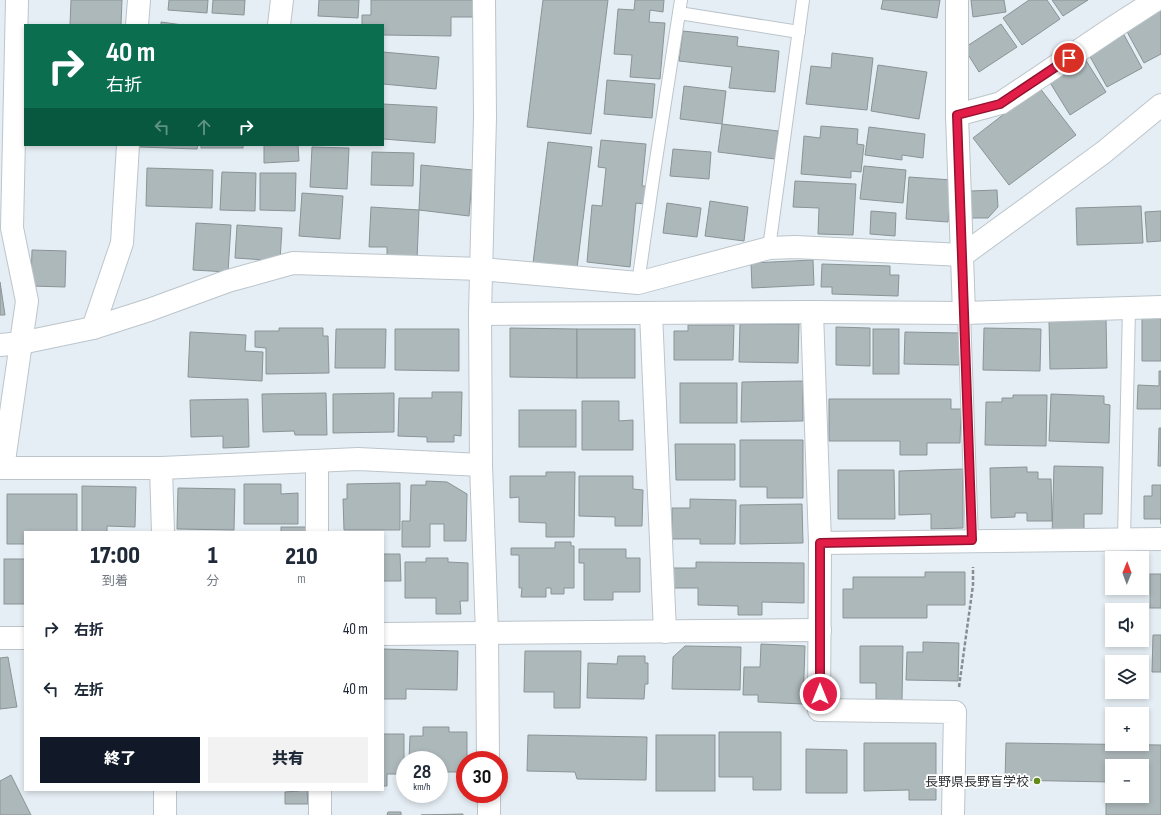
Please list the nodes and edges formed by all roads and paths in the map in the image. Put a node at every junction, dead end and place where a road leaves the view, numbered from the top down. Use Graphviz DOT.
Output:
graph roads {
  1 [pos="17,0"];
  2 [pos="139,0"];
  3 [pos="282,0"];
  4 [pos="484,0"];
  5 [pos="681,0"];
  6 [pos="803,0"];
  7 [pos="957,0"];
  8 [pos="1156,0"];
  9 [pos="679,13"];
  10 [pos="137,24"];
  11 [pos="279,24"];
  12 [pos="799,32"];
  13 [pos="1161,105"];
  14 [pos="957,115"];
  15 [pos="128,146"];
  16 [pos="769,248"];
  17 [pos="962,255"];
  18 [pos="481,269"];
  19 [pos="638,283"];
  20 [pos="1161,307"];
  21 [pos="1129,308"];
  22 [pos="812,312"];
  23 [pos="651,313"];
  24 [pos="964,313"];
  25 [pos="480,314"];
  26 [pos="93,328"];
  27 [pos="10,344"];
  28 [pos="316,460"];
  29 [pos="481,465"];
  30 [pos="2,468"];
  31 [pos="161,468"];
  32 [pos="163,531"];
  33 [pos="317,531"];
  34 [pos="1124,539"];
  35 [pos="1161,539"];
  36 [pos="972,540"];
  37 [pos="820,543"];
  38 [pos="820,630"];
  39 [pos="665,632"];
  40 [pos="487,633"];
  41 [pos="384,634"];
  42 [pos="0,638"];
  43 [pos="24,638"];
  44 [pos="955,712"];
  45 [pos="488,751"];
  46 [pos="165,791"];
  47 [pos="320,791"];
  48 [pos="489,803"];
  49 [pos="165,815"];
  50 [pos="320,815"];
  51 [pos="489,815"];
  52 [pos="953,815"];
  1 -- 27 [label="street"];
  2 -- 10 [label="street"];
  3 -- 11 [label="street"];
  4 -- 18 [label="street"];
  5 -- 9 [label="lane"];
  6 -- 12 [label="lane"];
  7 -- 14 [label="street"];
  8 -- 14 [label="street"];
  9 -- 12 [label="lane"];
  9 -- 19 [label="lane"];
  12 -- 16 [label="lane"];
  13 -- 17 [label="street"];
  14 -- 17 [label="street"];
  15 -- 26 [label="street"];
  16 -- 17 [label="street"];
  16 -- 19 [label="street"];
  17 -- 24 [label="street"];
  18 -- 19 [label="street"];
  18 -- 25 [label="street"];
  18 -- 26 [label="street"];
  20 -- 21 [label="street"];
  21 -- 24 [label="street"];
  21 -- 34 [label="lane"];
  22 -- 23 [label="street"];
  22 -- 24 [label="street"];
  22 -- 37 [label="street"];
  23 -- 25 [label="street"];
  23 -- 39 [label="street"];
  24 -- 36 [label="lane"];
  25 -- 29 [label="street"];
  26 -- 27 [label="street"];
  27 -- 30 [label="street"];
  28 -- 29 [label="street"];
  28 -- 31 [label="street"];
  28 -- 33 [label="street"];
  29 -- 40 [label="street"];
  30 -- 31 [label="street"];
  31 -- 32 [label="street"];
  34 -- 35 [label="street"];
  34 -- 36 [label="street"];
  36 -- 37 [label="street"];
  36 -- 44 [label="path"];
  37 -- 38 [label="street"];
  38 -- 39 [label="street"];
  38 -- 44 [label="street"];
  39 -- 40 [label="street"];
  40 -- 41 [label="street"];
  40 -- 45 [label="street"];
  42 -- 43 [label="street"];
  44 -- 52 [label="street"];
  46 -- 49 [label="street"];
  47 -- 50 [label="street"];
  48 -- 51 [label="street"];
}
